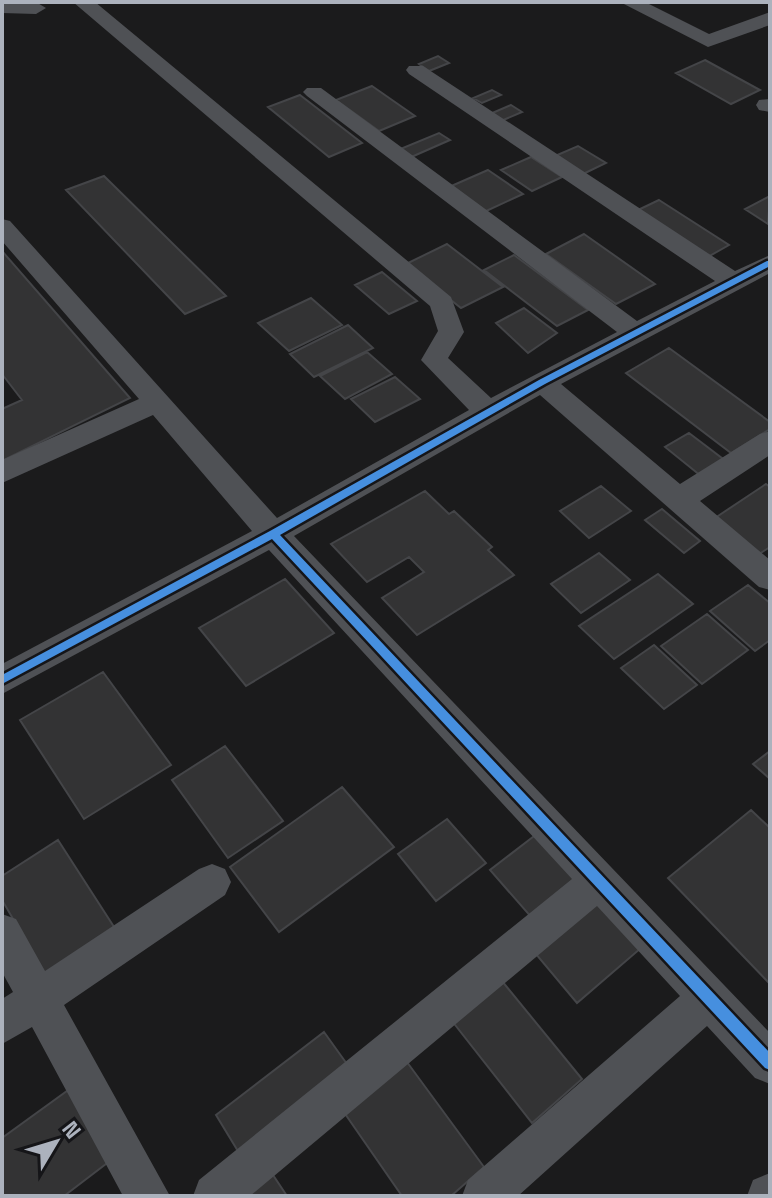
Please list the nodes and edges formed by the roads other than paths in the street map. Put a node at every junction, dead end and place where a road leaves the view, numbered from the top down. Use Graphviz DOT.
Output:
graph roads {
  1 [pos="83,2"];
  2 [pos="630,2"];
  3 [pos="2,7"];
  4 [pos="36,8"];
  5 [pos="770,18"];
  6 [pos="416,70"];
  7 [pos="314,92"];
  8 [pos="2,226"];
  9 [pos="770,263"];
  10 [pos="732,281"];
  11 [pos="634,332"];
  12 [pos="542,382"];
  13 [pos="157,402"];
  14 [pos="488,412"];
  15 [pos="770,441"];
  16 [pos="2,472"];
  17 [pos="677,501"];
  18 [pos="273,534"];
  19 [pos="766,567"];
  20 [pos="2,680"];
  21 [pos="599,881"];
  22 [pos="212,882"];
  23 [pos="2,933"];
  24 [pos="709,997"];
  25 [pos="37,999"];
  26 [pos="2,1023"];
  27 [pos="770,1063"];
  28 [pos="148,1196"];
  29 [pos="215,1196"];
  30 [pos="484,1196"];
  1 -- 14 [label="street"];
  2 -- 5 [label="street"];
  3 -- 4 [label="street"];
  6 -- 10 [label="street"];
  7 -- 11 [label="street"];
  8 -- 13 [label="street"];
  9 -- 10 [label="street"];
  10 -- 11 [label="street"];
  11 -- 12 [label="street"];
  12 -- 14 [label="street"];
  12 -- 17 [label="street"];
  13 -- 16 [label="street"];
  13 -- 18 [label="street"];
  14 -- 18 [label="street"];
  15 -- 17 [label="street"];
  17 -- 19 [label="street"];
  18 -- 20 [label="street"];
  18 -- 21 [label="street"];
  21 -- 24 [label="street"];
  21 -- 29 [label="street"];
  22 -- 25 [label="street"];
  23 -- 25 [label="street"];
  24 -- 27 [label="street"];
  24 -- 30 [label="street"];
  25 -- 26 [label="street"];
  25 -- 28 [label="street"];
}
